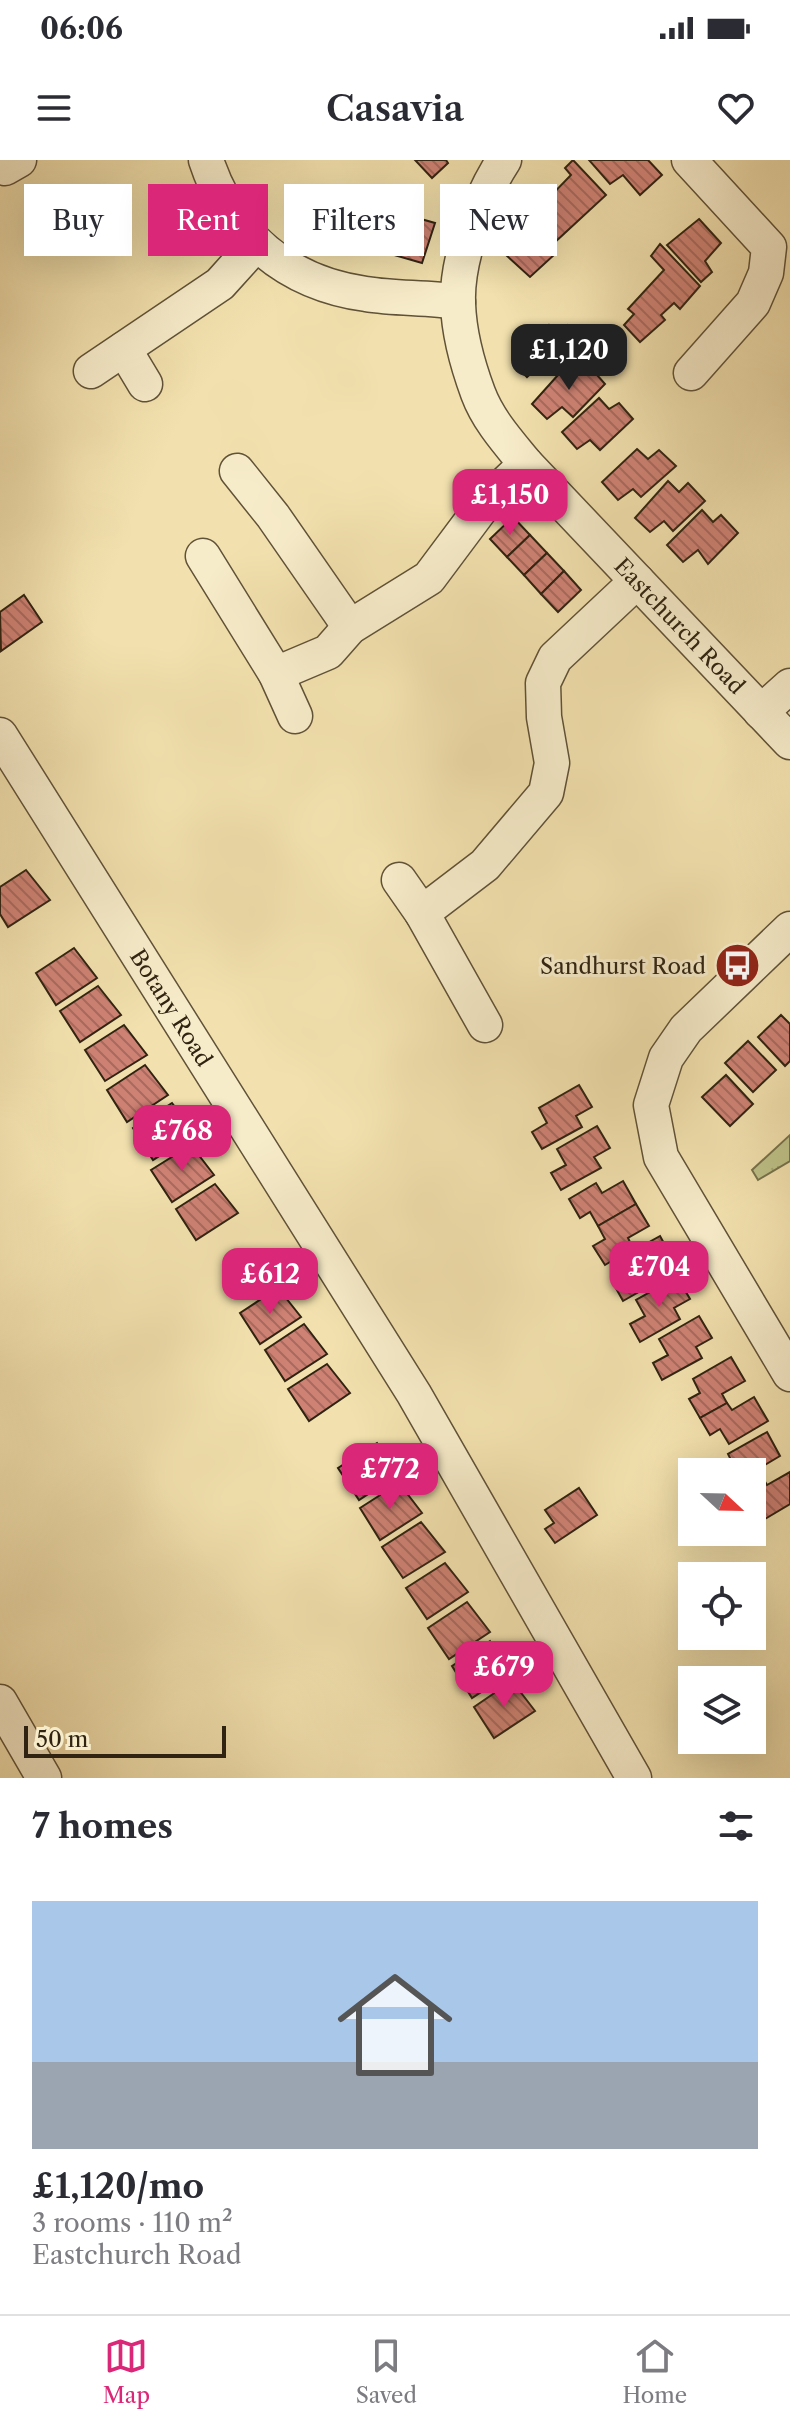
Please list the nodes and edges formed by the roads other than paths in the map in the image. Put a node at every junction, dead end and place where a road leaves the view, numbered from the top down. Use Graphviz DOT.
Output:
graph roads {
  1 [pos="19,160"];
  2 [pos="206,160"];
  3 [pos="504,160"];
  4 [pos="689,160"];
  5 [pos="0,167"];
  6 [pos="215,184"];
  7 [pos="268,254"];
  8 [pos="245,256"];
  9 [pos="778,278"];
  10 [pos="458,302"];
  11 [pos="124,349"];
  12 [pos="91,371"];
  13 [pos="691,373"];
  14 [pos="145,384"];
  15 [pos="526,464"];
  16 [pos="237,471"];
  17 [pos="203,556"];
  18 [pos="637,581"];
  19 [pos="350,627"];
  20 [pos="276,674"];
  21 [pos="790,686"];
  22 [pos="761,712"];
  23 [pos="295,716"];
  24 [pos="0,735"];
  25 [pos="790,742"];
  26 [pos="399,880"];
  27 [pos="422,913"];
  28 [pos="790,929"];
  29 [pos="485,1025"];
  30 [pos="790,1374"];
  31 [pos="0,1702"];
  32 [pos="44,1778"];
  33 [pos="634,1778"];
  1 -- 5 [label="street"];
  2 -- 6 [label="street"];
  3 -- 10 [label="street, Eastchurch Road"];
  4 -- 9 [label="street"];
  7 -- 10 [label="street"];
  8 -- 11 [label="street"];
  9 -- 13 [label="street"];
  10 -- 15 [label="street, Eastchurch Road"];
  11 -- 12 [label="street"];
  11 -- 14 [label="street"];
  15 -- 18 [label="street, Eastchurch Road"];
  15 -- 19 [label="street"];
  16 -- 19 [label="street"];
  17 -- 20 [label="street"];
  18 -- 22 [label="street, Eastchurch Road"];
  18 -- 27 [label="street"];
  19 -- 20 [label="street"];
  20 -- 23 [label="street"];
  21 -- 22 [label="street"];
  22 -- 25 [label="street, Eastchurch Road"];
  24 -- 33 [label="street, Botany Road"];
  26 -- 27 [label="street"];
  27 -- 29 [label="street"];
  28 -- 30 [label="street"];
  31 -- 32 [label="street"];
}
